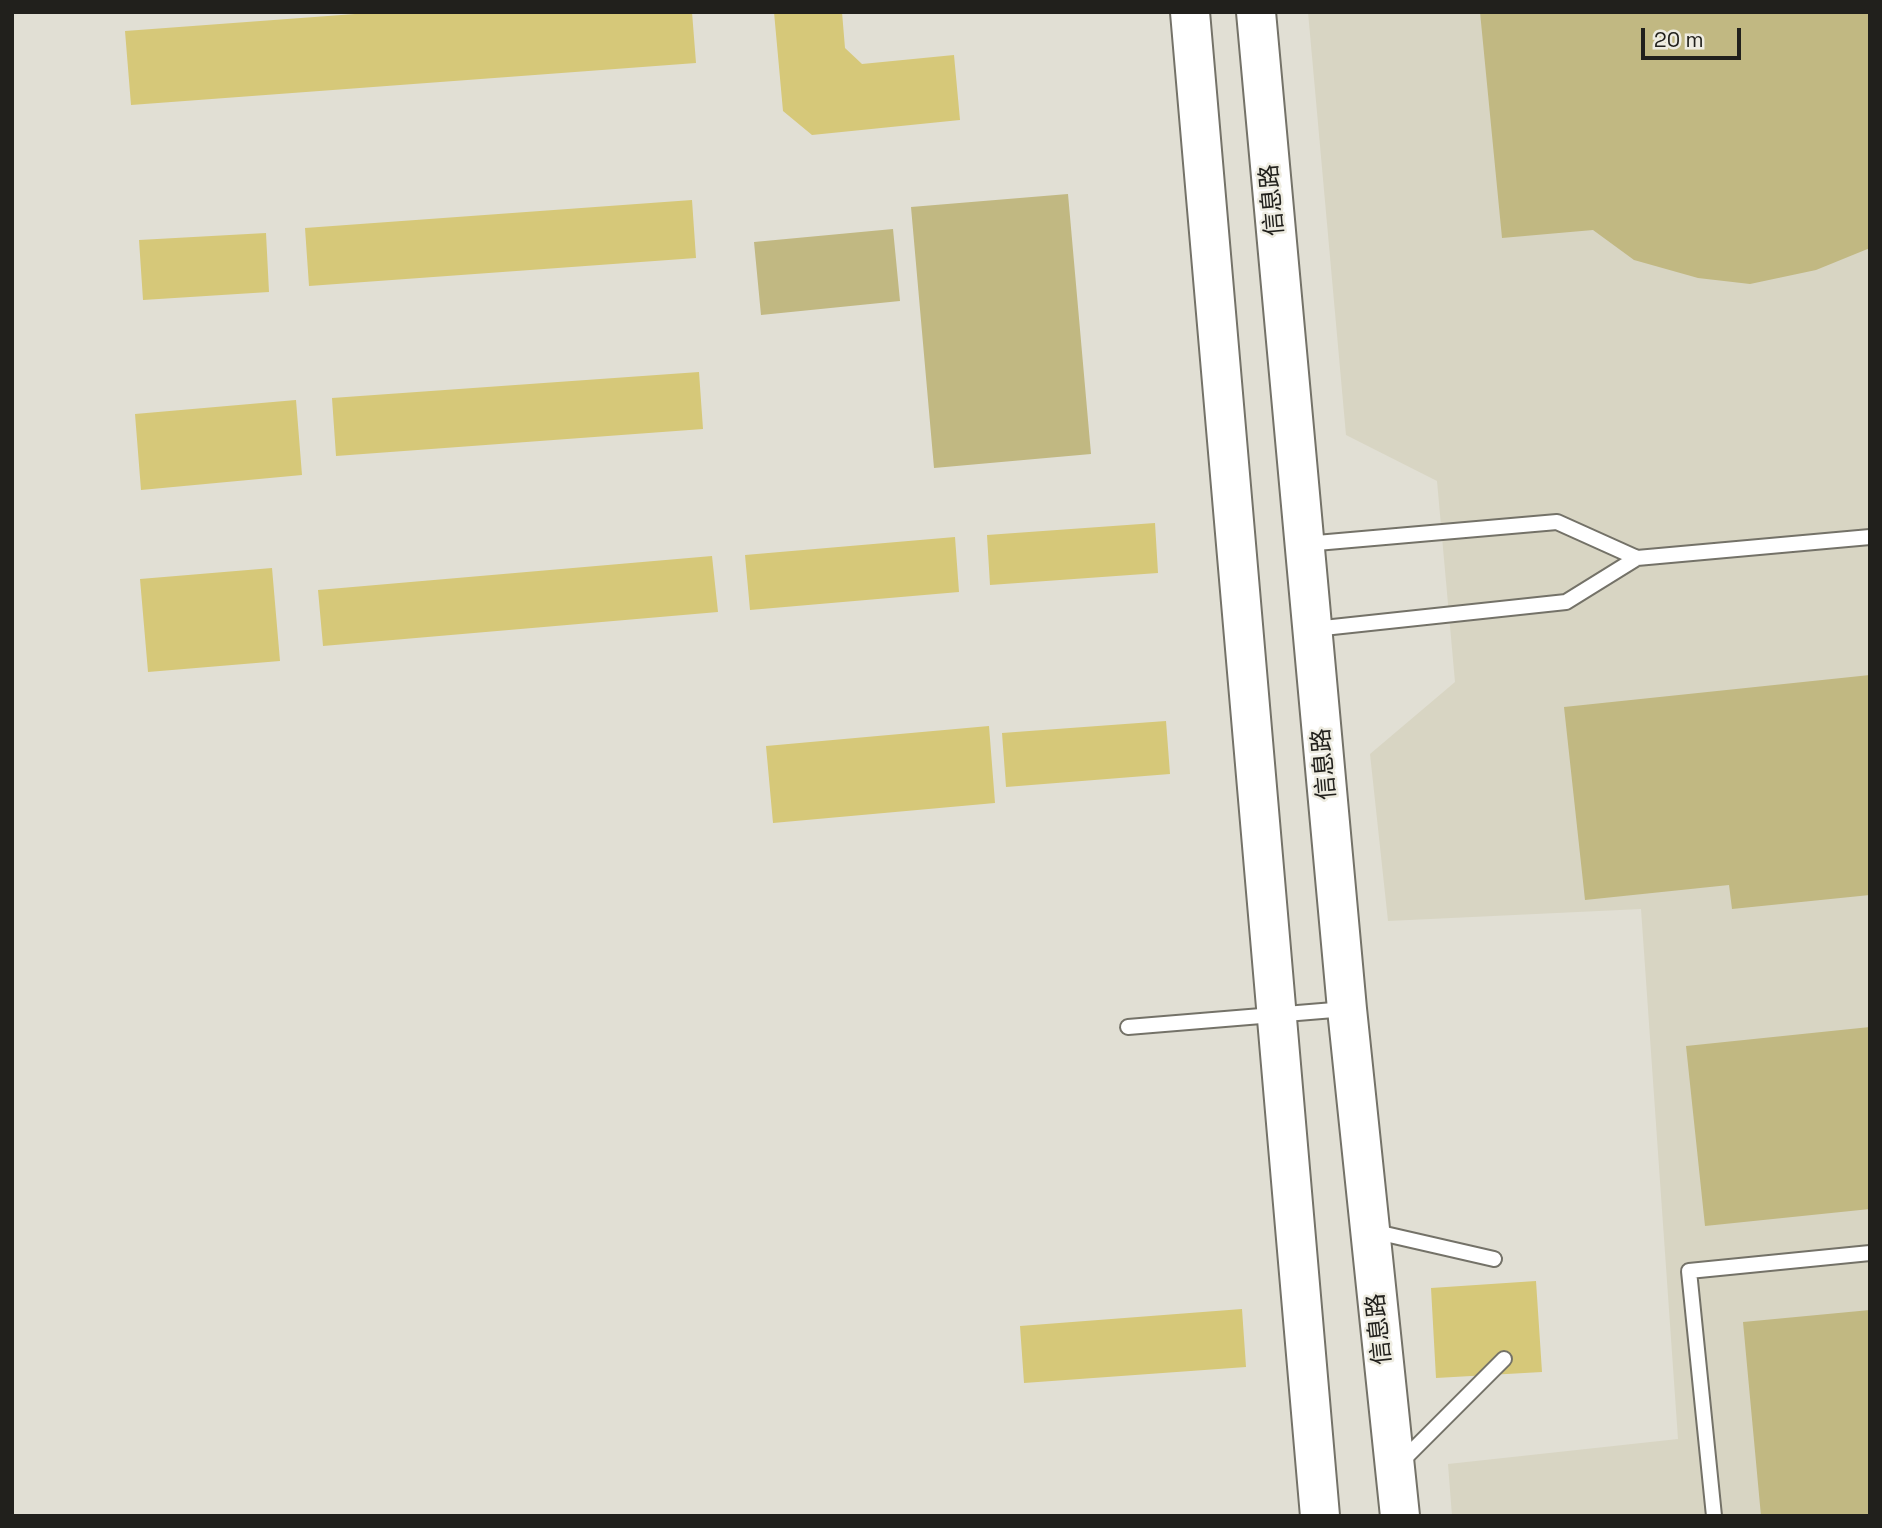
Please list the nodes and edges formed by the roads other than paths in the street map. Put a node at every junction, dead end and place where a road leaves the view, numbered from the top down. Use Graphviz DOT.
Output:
graph roads {
  1 [pos="1190,12"];
  2 [pos="1256,12"];
  3 [pos="1870,537"];
  4 [pos="1305,544"];
  5 [pos="1637,558"];
  6 [pos="1313,629"];
  7 [pos="1347,1009"];
  8 [pos="1278,1015"];
  9 [pos="1128,1027"];
  10 [pos="1370,1231"];
  11 [pos="1870,1253"];
  12 [pos="1494,1259"];
  13 [pos="1504,1359"];
  14 [pos="1395,1469"];
  15 [pos="1320,1516"];
  16 [pos="1400,1516"];
  17 [pos="1714,1516"];
  1 -- 8 [label="main road"];
  2 -- 4 [label="main road, 信息路"];
  3 -- 5 [label="lane"];
  4 -- 5 [label="lane"];
  4 -- 6 [label="main road, 信息路"];
  5 -- 6 [label="lane"];
  6 -- 7 [label="main road, 信息路"];
  7 -- 8 [label="lane"];
  7 -- 10 [label="main road, 信息路"];
  8 -- 9 [label="lane"];
  8 -- 15 [label="main road"];
  10 -- 12 [label="lane"];
  10 -- 14 [label="main road, 信息路"];
  11 -- 17 [label="lane"];
  13 -- 14 [label="lane"];
  14 -- 16 [label="main road, 信息路"];
}
